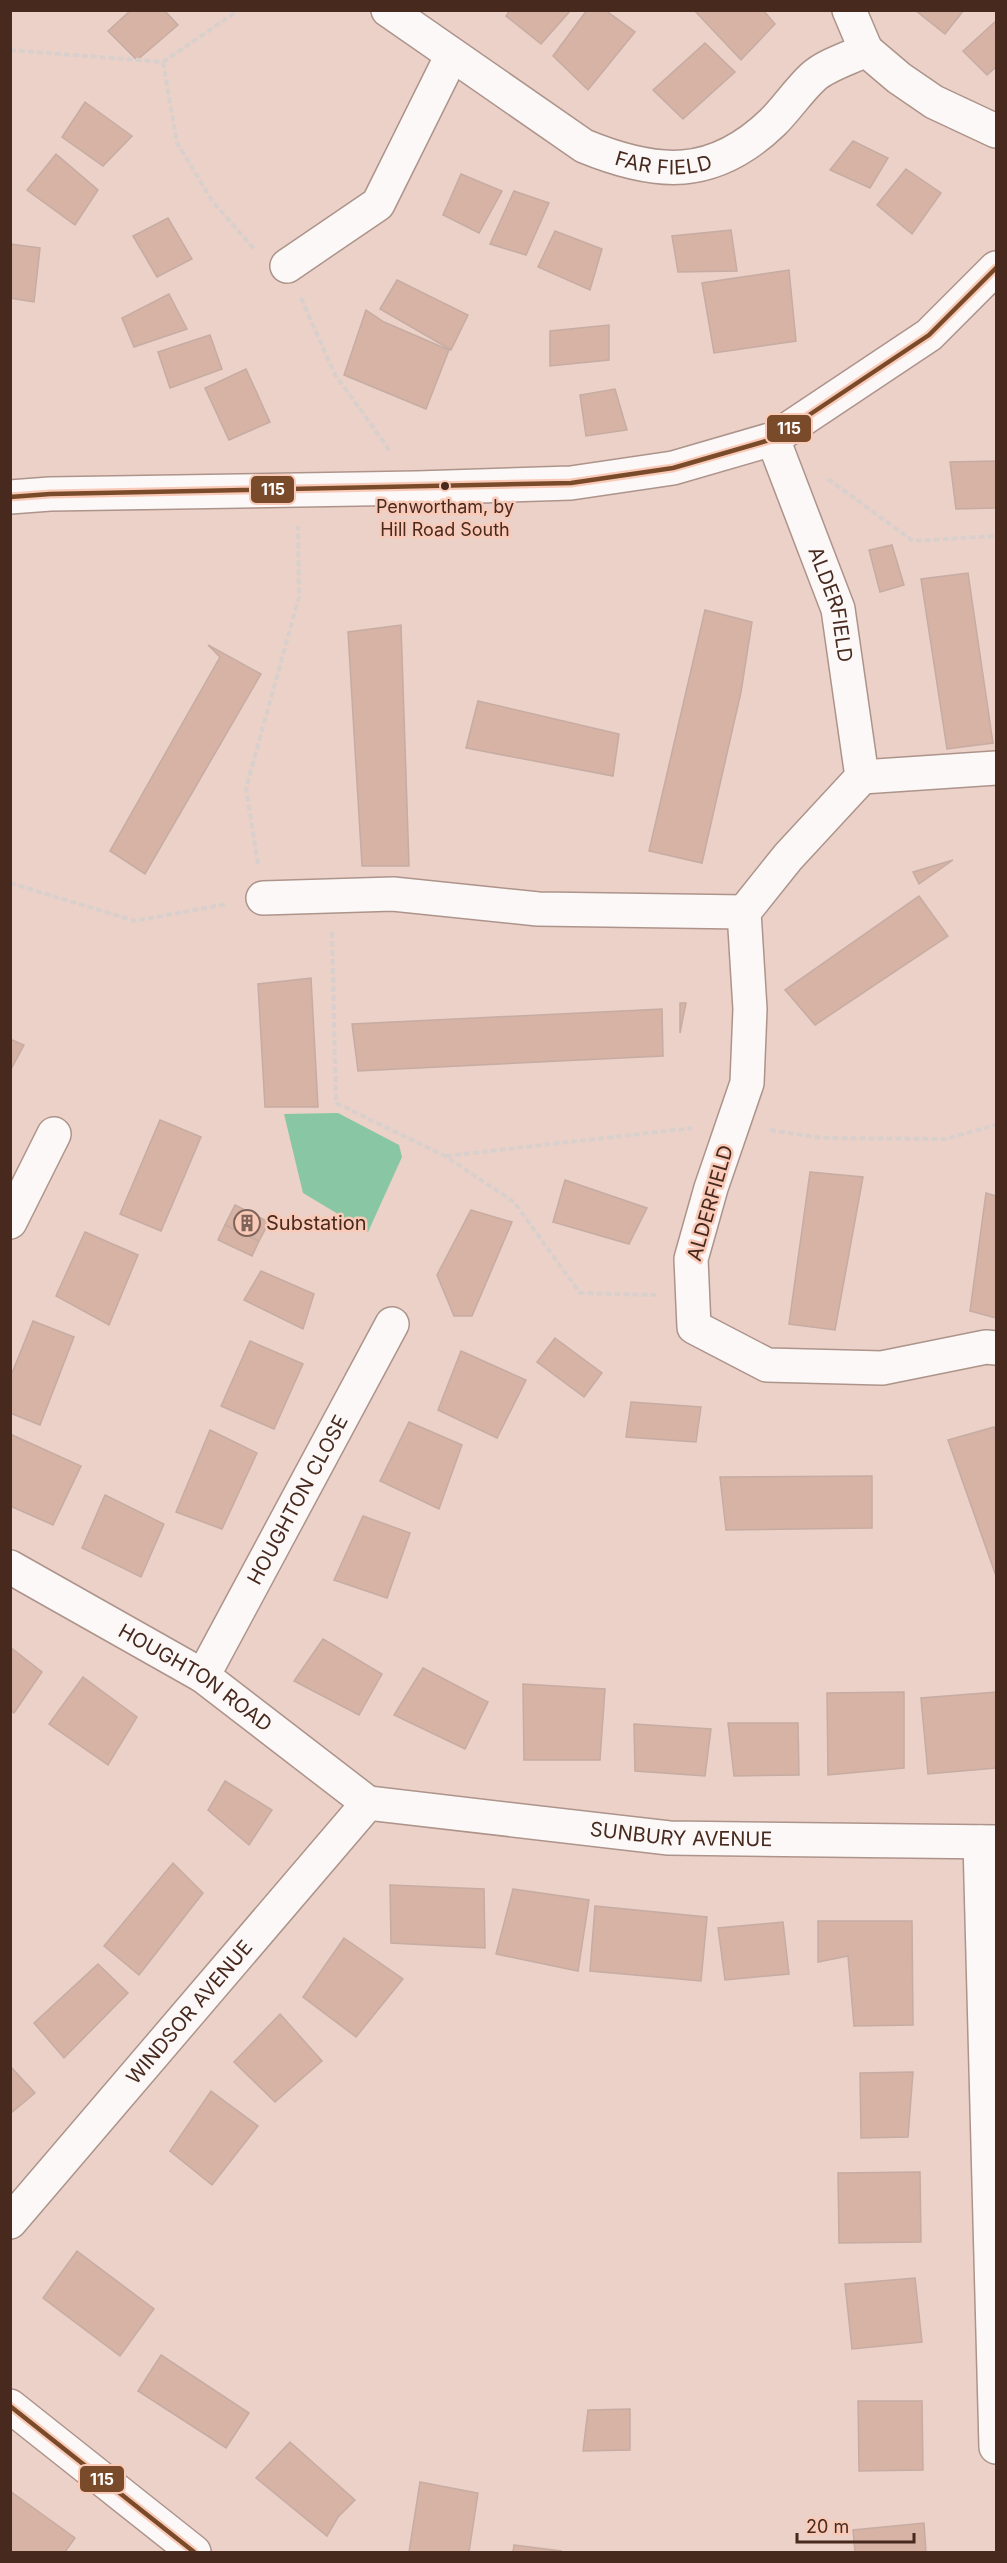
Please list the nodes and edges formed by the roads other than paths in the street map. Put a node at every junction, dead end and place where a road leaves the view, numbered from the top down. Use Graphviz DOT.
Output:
graph roads {
  1 [pos="388,10"];
  2 [pos="849,10"];
  3 [pos="866,50"];
  4 [pos="452,55"];
  5 [pos="996,132"];
  6 [pos="287,266"];
  7 [pos="996,268"];
  8 [pos="773,439"];
  9 [pos="10,497"];
  10 [pos="996,768"];
  11 [pos="862,777"];
  12 [pos="263,898"];
  13 [pos="744,912"];
  14 [pos="54,1134"];
  15 [pos="10,1222"];
  16 [pos="392,1324"];
  17 [pos="996,1348"];
  18 [pos="10,1567"];
  19 [pos="203,1676"];
  20 [pos="368,1803"];
  21 [pos="988,1842"];
  22 [pos="10,2222"];
  23 [pos="10,2406"];
  24 [pos="996,2447"];
  25 [pos="194,2553"];
  1 -- 4 [label="street, FAR FIELD"];
  2 -- 3 [label="street"];
  3 -- 4 [label="street, FAR FIELD"];
  3 -- 5 [label="street"];
  4 -- 6 [label="street"];
  7 -- 8 [label="street"];
  8 -- 9 [label="street"];
  8 -- 11 [label="street, ALDERFIELD"];
  10 -- 11 [label="street"];
  11 -- 13 [label="street"];
  12 -- 13 [label="street"];
  13 -- 17 [label="street, ALDERFIELD"];
  14 -- 15 [label="street"];
  16 -- 19 [label="street, HOUGHTON CLOSE"];
  18 -- 19 [label="street, HOUGHTON ROAD"];
  19 -- 20 [label="street, HOUGHTON ROAD"];
  20 -- 21 [label="street, SUNBURY AVENUE"];
  20 -- 22 [label="street, WINDSOR AVENUE"];
  21 -- 24 [label="street"];
  23 -- 25 [label="street"];
}
